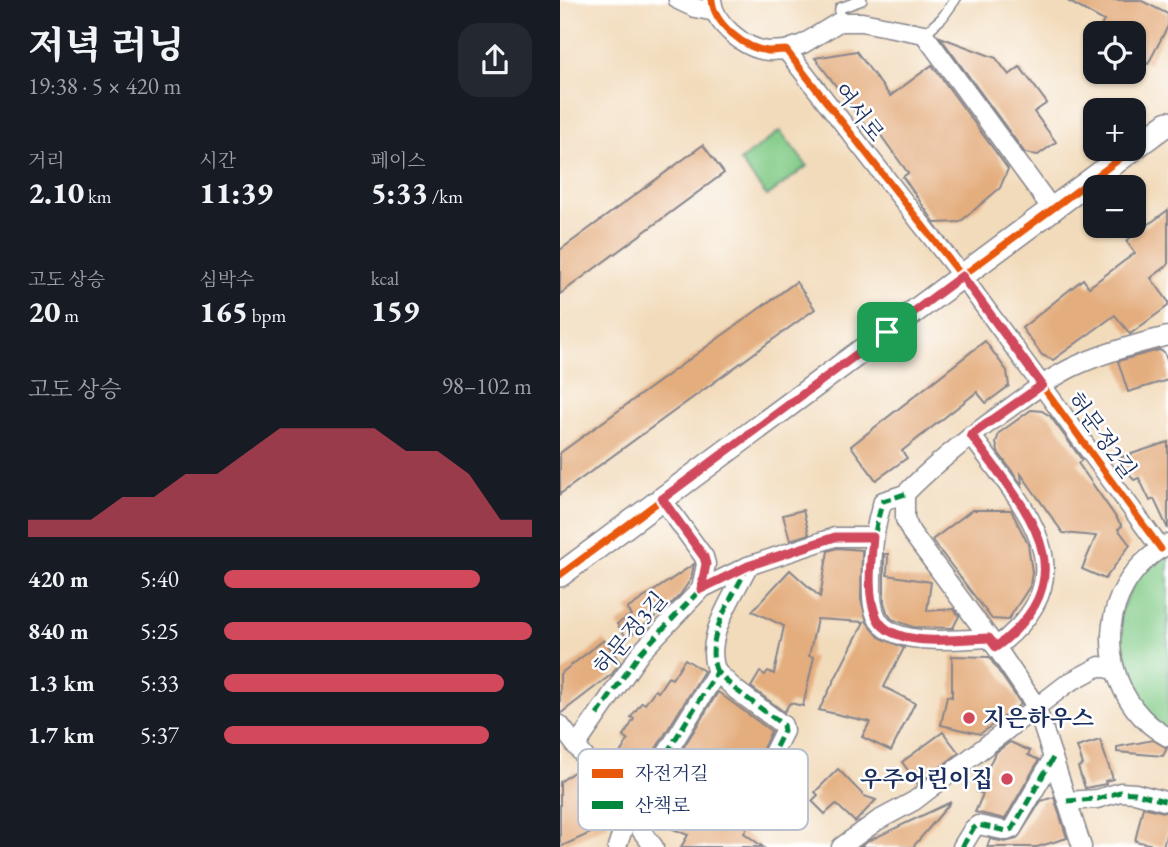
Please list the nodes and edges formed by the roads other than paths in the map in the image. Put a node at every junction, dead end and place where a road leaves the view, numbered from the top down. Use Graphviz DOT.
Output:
graph roads {
  1 [pos="678,0"];
  2 [pos="862,0"];
  3 [pos="955,0"];
  4 [pos="713,6"];
  5 [pos="839,22"];
  6 [pos="924,34"];
  7 [pos="786,50"];
  8 [pos="1168,123"];
  9 [pos="1146,139"];
  10 [pos="1117,161"];
  11 [pos="1052,209"];
  12 [pos="962,276"];
  13 [pos="1168,336"];
  14 [pos="1042,385"];
  15 [pos="971,435"];
  16 [pos="905,494"];
  17 [pos="662,499"];
  18 [pos="873,537"];
  19 [pos="1164,546"];
  20 [pos="748,566"];
  21 [pos="560,575"];
  22 [pos="701,589"];
  23 [pos="992,643"];
  24 [pos="1115,671"];
  25 [pos="717,672"];
  26 [pos="1036,706"];
  27 [pos="1168,737"];
  28 [pos="566,738"];
  29 [pos="669,749"];
  30 [pos="775,749"];
  31 [pos="578,753"];
  32 [pos="1053,758"];
  33 [pos="1067,801"];
  34 [pos="1168,802"];
  35 [pos="625,830"];
  36 [pos="641,830"];
  37 [pos="617,847"];
  38 [pos="654,847"];
  39 [pos="841,847"];
  40 [pos="962,847"];
  41 [pos="1082,847"];
  1 -- 4 [label="street"];
  2 -- 5 [label="lane"];
  3 -- 6 [label="lane"];
  4 -- 7 [label="street"];
  5 -- 6 [label="street"];
  5 -- 7 [label="street"];
  6 -- 11 [label="street"];
  7 -- 12 [label="street, 여서로"];
  8 -- 9 [label="street"];
  10 -- 11 [label="street"];
  11 -- 12 [label="street"];
  12 -- 14 [label="street, 허문정2길"];
  12 -- 17 [label="street"];
  13 -- 14 [label="street, 허문정2길"];
  14 -- 15 [label="street, 허문정2길"];
  14 -- 19 [label="street, 허문정2길"];
  15 -- 16 [label="street, 허문정2길"];
  15 -- 23 [label="street"];
  16 -- 18 [label="street, 허문정2길"];
  16 -- 23 [label="street"];
  17 -- 21 [label="street"];
  17 -- 22 [label="street, 허문정3길"];
  18 -- 20 [label="street, 허문정3길"];
  18 -- 23 [label="street, 허문정2길"];
  19 -- 24 [label="street"];
  20 -- 22 [label="street, 허문정3길"];
  20 -- 25 [label="street"];
  22 -- 28 [label="street, 허문정3길"];
  23 -- 26 [label="street"];
  24 -- 26 [label="street"];
  24 -- 27 [label="street"];
  25 -- 29 [label="street"];
  25 -- 30 [label="street"];
  26 -- 32 [label="street"];
  26 -- 39 [label="street"];
  28 -- 31 [label="street, 허문정3길"];
  32 -- 33 [label="street"];
  32 -- 40 [label="street"];
  33 -- 34 [label="street"];
  33 -- 41 [label="street"];
  35 -- 37 [label="street"];
  36 -- 38 [label="street, 허문정3길"];
}
